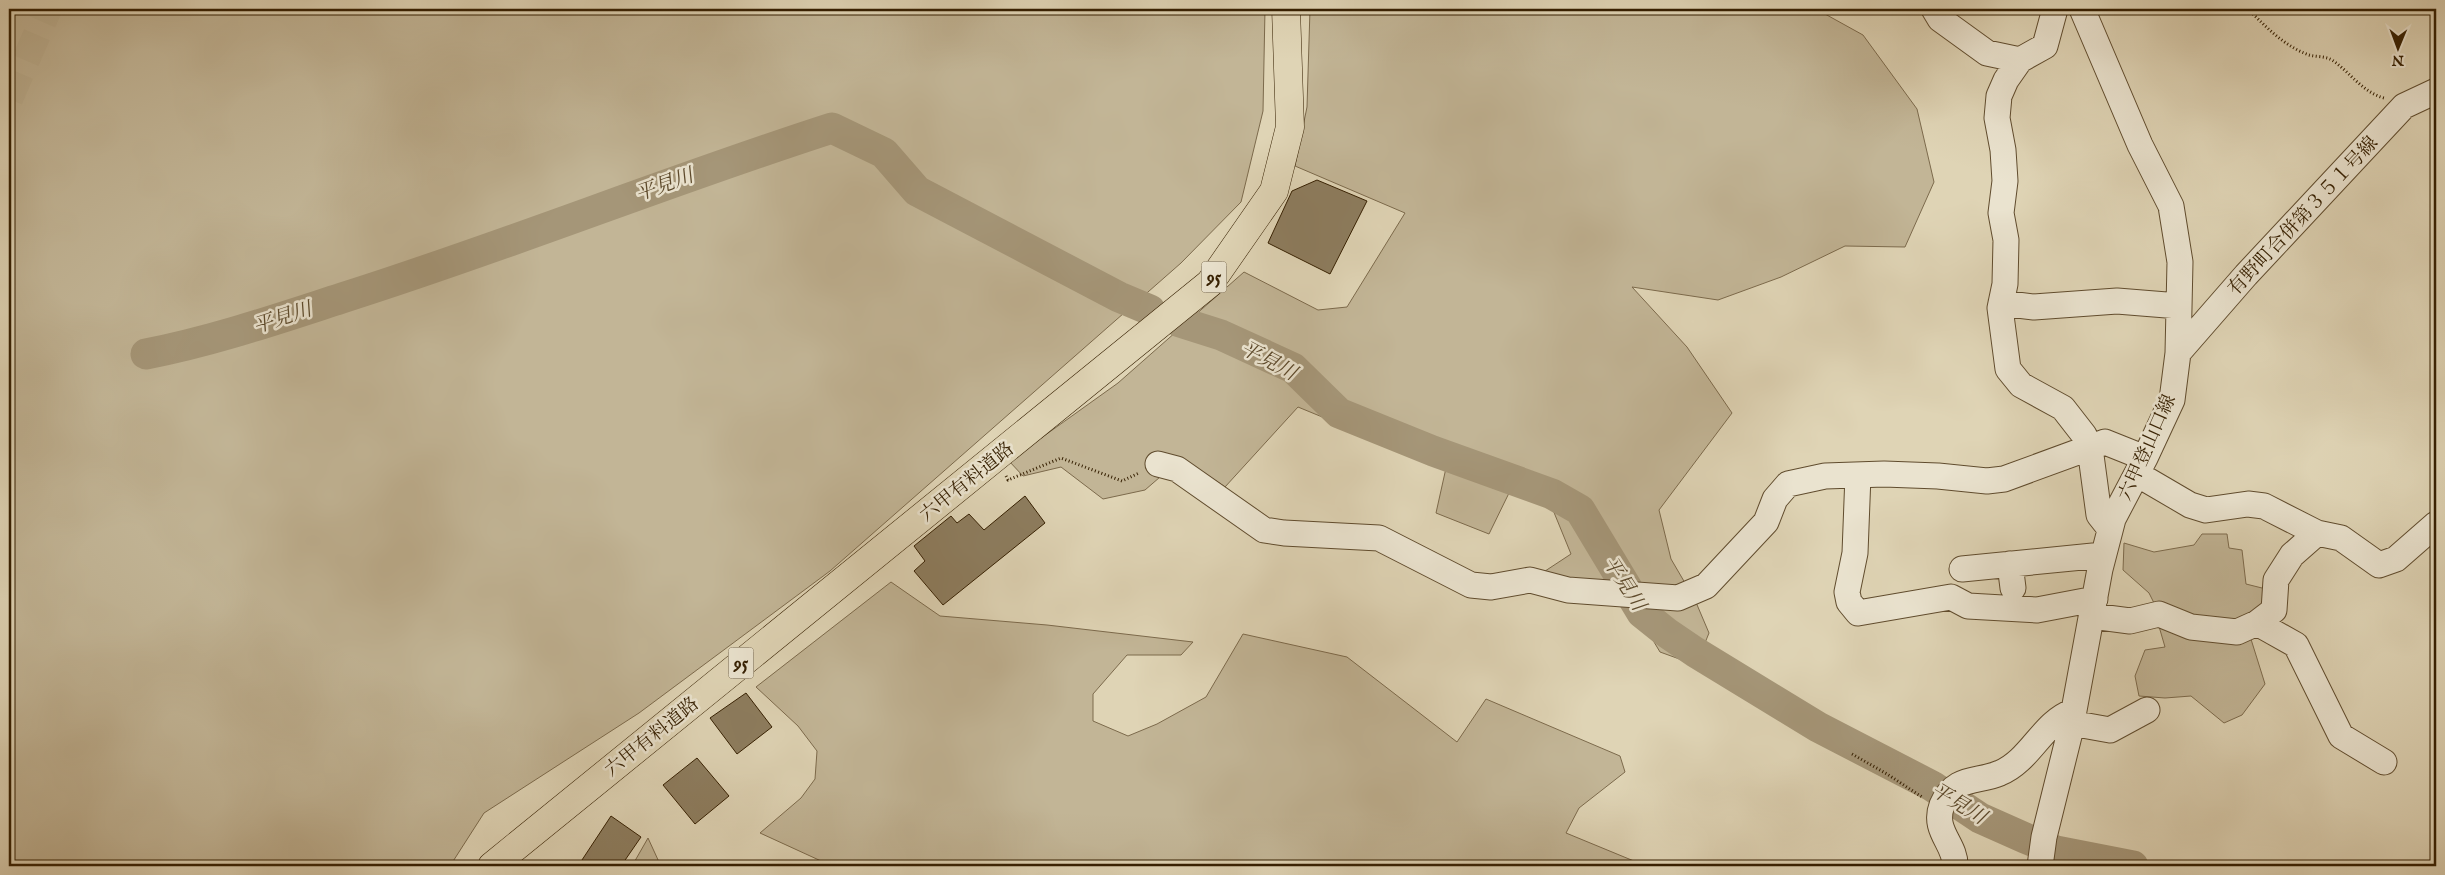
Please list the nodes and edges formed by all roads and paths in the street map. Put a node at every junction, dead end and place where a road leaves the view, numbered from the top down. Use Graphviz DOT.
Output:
graph roads {
  1 [pos="1286,9"];
  2 [pos="1934,9"];
  3 [pos="2055,9"];
  4 [pos="2082,9"];
  5 [pos="2248,9"];
  6 [pos="2020,60"];
  7 [pos="2436,91"];
  8 [pos="2406,104"];
  9 [pos="2436,113"];
  10 [pos="2001,303"];
  11 [pos="2179,306"];
  12 [pos="2178,353"];
  13 [pos="2090,448"];
  14 [pos="992,460"];
  15 [pos="1158,464"];
  16 [pos="2141,466"];
  17 [pos="1858,475"];
  18 [pos="2436,524"];
  19 [pos="2110,529"];
  20 [pos="2318,533"];
  21 [pos="2103,556"];
  22 [pos="1962,569"];
  23 [pos="2094,608"];
  24 [pos="2257,623"];
  25 [pos="2147,710"];
  26 [pos="2072,717"];
  27 [pos="1852,754"];
  28 [pos="2384,762"];
  29 [pos="1945,803"];
  30 [pos="2041,853"];
  31 [pos="492,866"];
  32 [pos="1955,866"];
  1 -- 14 [label="main road, 六甲有料道路 / 95"];
  2 -- 6 [label="street"];
  3 -- 6 [label="street"];
  4 -- 11 [label="street, 六甲登山口線"];
  5 -- 8 [label="path"];
  6 -- 10 [label="street"];
  7 -- 8 [label="street, 有野町合併第３５１号線"];
  8 -- 9 [label="street"];
  8 -- 12 [label="street, 有野町合併第３５１号線"];
  10 -- 11 [label="street"];
  10 -- 13 [label="street"];
  11 -- 12 [label="street, 六甲登山口線"];
  12 -- 16 [label="street, 六甲登山口線"];
  13 -- 16 [label="street"];
  13 -- 17 [label="street"];
  13 -- 19 [label="street"];
  14 -- 15 [label="path"];
  14 -- 31 [label="main road, 六甲有料道路 / 95"];
  15 -- 17 [label="street"];
  16 -- 19 [label="street, 六甲登山口線"];
  16 -- 20 [label="street"];
  17 -- 23 [label="street"];
  18 -- 20 [label="street"];
  19 -- 21 [label="street, 六甲登山口線"];
  20 -- 24 [label="street"];
  21 -- 22 [label="street"];
  21 -- 23 [label="street, 六甲登山口線"];
  23 -- 24 [label="street"];
  23 -- 26 [label="street, 六甲登山口線"];
  24 -- 28 [label="street"];
  25 -- 26 [label="street"];
  26 -- 29 [label="street"];
  26 -- 30 [label="street, 六甲登山口線"];
  27 -- 29 [label="path"];
  29 -- 32 [label="street"];
}
